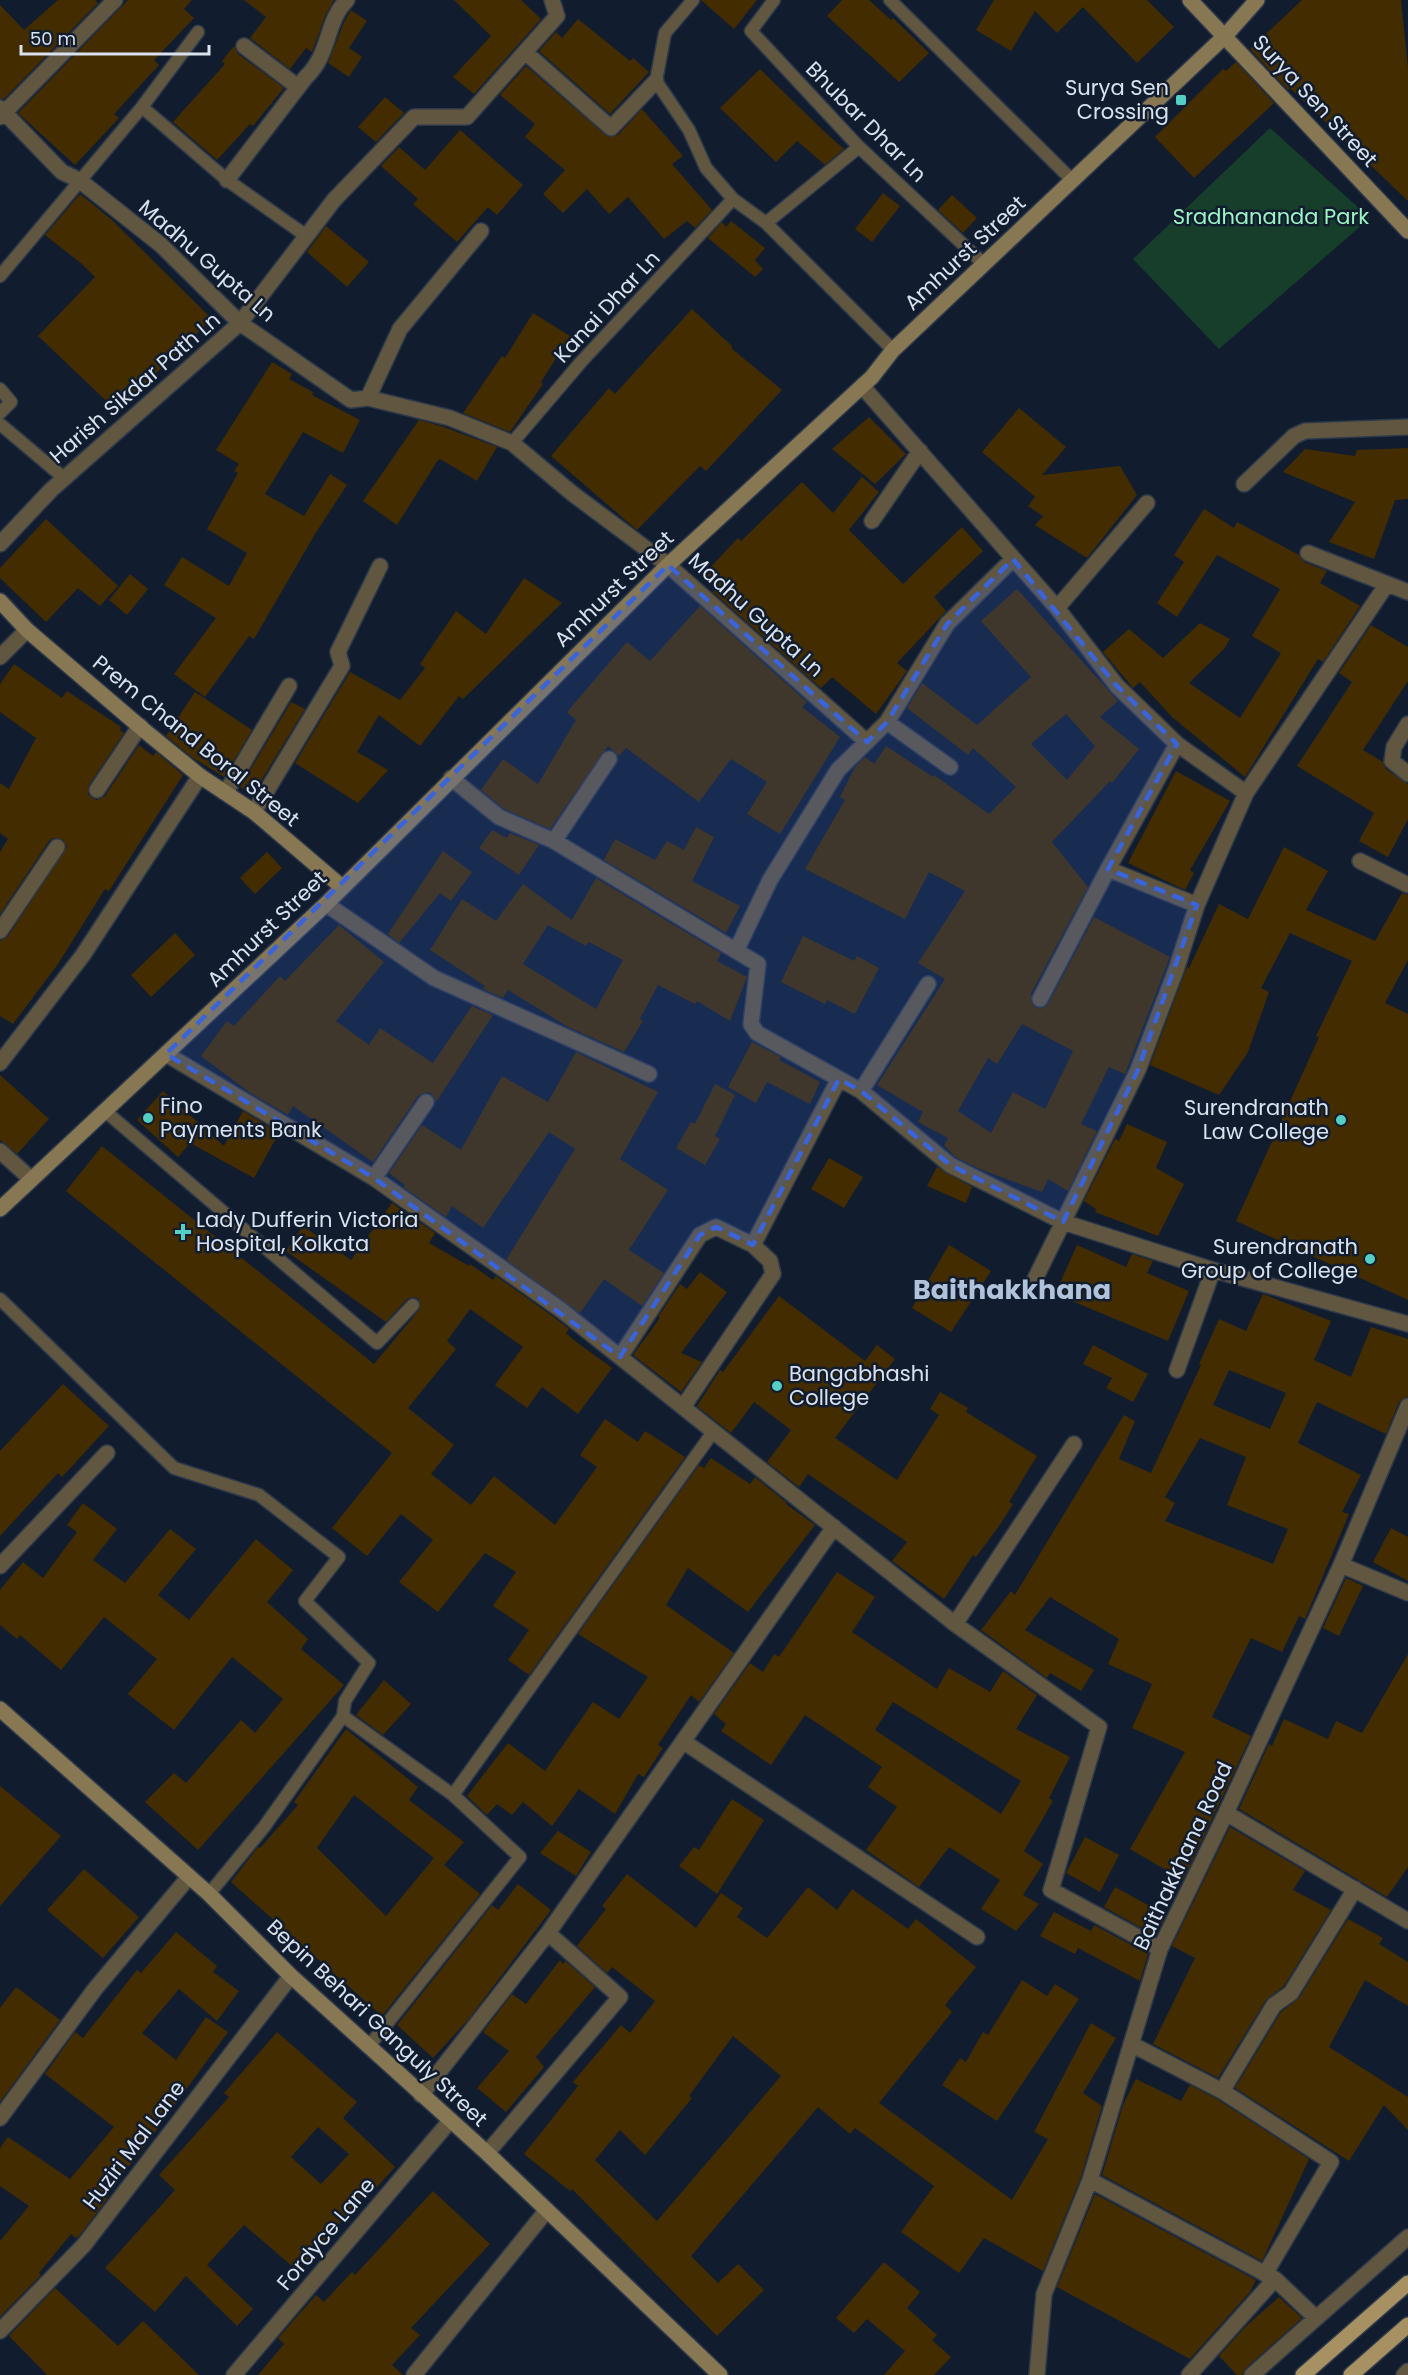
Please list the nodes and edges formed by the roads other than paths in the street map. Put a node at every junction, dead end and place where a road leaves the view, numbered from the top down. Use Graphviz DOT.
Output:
graph roads {
  1 [pos="115,0"];
  2 [pos="552,0"];
  3 [pos="693,0"];
  4 [pos="774,0"];
  5 [pos="890,0"];
  6 [pos="1190,0"];
  7 [pos="1257,0"];
  8 [pos="338,3"];
  9 [pos="198,32"];
  10 [pos="1225,36"];
  11 [pos="244,46"];
  12 [pos="525,52"];
  13 [pos="656,81"];
  14 [pos="298,87"];
  15 [pos="142,107"];
  16 [pos="1,113"];
  17 [pos="859,147"];
  18 [pos="79,180"];
  19 [pos="227,180"];
  20 [pos="1073,181"];
  21 [pos="733,199"];
  22 [pos="766,223"];
  23 [pos="481,231"];
  24 [pos="1408,231"];
  25 [pos="305,235"];
  26 [pos="984,264"];
  27 [pos="0,276"];
  28 [pos="240,323"];
  29 [pos="893,350"];
  30 [pos="862,386"];
  31 [pos="0,389"];
  32 [pos="368,398"];
  33 [pos="0,413"];
  34 [pos="0,424"];
  35 [pos="1408,427"];
  36 [pos="512,444"];
  37 [pos="920,452"];
  38 [pos="64,478"];
  39 [pos="1244,484"];
  40 [pos="1147,503"];
  41 [pos="872,521"];
  42 [pos="0,544"];
  43 [pos="1308,553"];
  44 [pos="1013,559"];
  45 [pos="668,565"];
  46 [pos="380,566"];
  47 [pos="1387,584"];
  48 [pos="1408,592"];
  49 [pos="0,601"];
  50 [pos="1057,608"];
  51 [pos="27,630"];
  52 [pos="0,657"];
  53 [pos="289,686"];
  54 [pos="887,722"];
  55 [pos="1408,724"];
  56 [pos="140,726"];
  57 [pos="867,742"];
  58 [pos="1177,744"];
  59 [pos="609,759"];
  60 [pos="950,767"];
  61 [pos="1408,774"];
  62 [pos="200,776"];
  63 [pos="451,778"];
  64 [pos="97,790"];
  65 [pos="226,792"];
  66 [pos="1246,793"];
  67 [pos="254,812"];
  68 [pos="554,842"];
  69 [pos="57,847"];
  70 [pos="1360,861"];
  71 [pos="1108,868"];
  72 [pos="1407,883"];
  73 [pos="342,887"];
  74 [pos="326,904"];
  75 [pos="1197,905"];
  76 [pos="0,931"];
  77 [pos="736,951"];
  78 [pos="928,984"];
  79 [pos="1040,999"];
  80 [pos="166,1054"];
  81 [pos="0,1063"];
  82 [pos="649,1074"];
  83 [pos="839,1079"];
  84 [pos="861,1091"];
  85 [pos="426,1102"];
  86 [pos="105,1111"];
  87 [pos="0,1151"];
  88 [pos="374,1178"];
  89 [pos="31,1179"];
  90 [pos="0,1209"];
  91 [pos="1063,1222"];
  92 [pos="753,1245"];
  93 [pos="1213,1270"];
  94 [pos="1035,1279"];
  95 [pos="0,1299"];
  96 [pos="413,1305"];
  97 [pos="1408,1324"];
  98 [pos="620,1357"];
  99 [pos="1177,1370"];
  100 [pos="1408,1406"];
  101 [pos="683,1407"];
  102 [pos="713,1432"];
  103 [pos="1074,1444"];
  104 [pos="107,1453"];
  105 [pos="834,1527"];
  106 [pos="1341,1565"];
  107 [pos="0,1566"];
  108 [pos="1408,1593"];
  109 [pos="955,1624"];
  110 [pos="0,1709"];
  111 [pos="344,1716"];
  112 [pos="684,1742"];
  113 [pos="453,1795"];
  114 [pos="1226,1814"];
  115 [pos="188,1878"];
  116 [pos="1355,1889"];
  117 [pos="208,1894"];
  118 [pos="1408,1903"];
  119 [pos="1403,1918"];
  120 [pos="548,1933"];
  121 [pos="977,1937"];
  122 [pos="1160,1949"];
  123 [pos="291,1976"];
  124 [pos="1131,2044"];
  125 [pos="369,2046"];
  126 [pos="1222,2091"];
  127 [pos="421,2095"];
  128 [pos="0,2118"];
  129 [pos="450,2121"];
  130 [pos="487,2153"];
  131 [pos="1090,2180"];
  132 [pos="547,2210"];
  133 [pos="1408,2237"];
  134 [pos="1270,2276"];
  135 [pos="1408,2283"];
  136 [pos="1316,2318"];
  137 [pos="1408,2325"];
  138 [pos="0,2331"];
  139 [pos="1408,2371"];
  140 [pos="234,2375"];
  141 [pos="414,2375"];
  142 [pos="720,2375"];
  143 [pos="1037,2375"];
  144 [pos="1189,2375"];
  145 [pos="1252,2375"];
  146 [pos="1303,2375"];
  147 [pos="1351,2375"];
  148 [pos="1404,2375"];
  1 -- 16 [label="street"];
  2 -- 12 [label="street, Harish Sikdar Path Ln"];
  3 -- 13 [label="lane"];
  4 -- 17 [label="lane, Bhubar Dhar Ln"];
  5 -- 20 [label="lane"];
  6 -- 10 [label="main road, Surya Sen Street"];
  7 -- 10 [label="main road, Amhurst Street"];
  8 -- 14 [label="street"];
  9 -- 15 [label="lane"];
  10 -- 20 [label="main road, Amhurst Street"];
  10 -- 24 [label="main road, Surya Sen Street"];
  11 -- 14 [label="street"];
  12 -- 13 [label="street"];
  12 -- 25 [label="street, Harish Sikdar Path Ln"];
  13 -- 21 [label="lane"];
  14 -- 19 [label="street"];
  15 -- 18 [label="lane"];
  15 -- 19 [label="lane"];
  16 -- 18 [label="street, Madhu Gupta Ln"];
  17 -- 22 [label="lane"];
  17 -- 26 [label="lane, Bhubar Dhar Ln"];
  18 -- 27 [label="lane"];
  18 -- 28 [label="street, Madhu Gupta Ln"];
  19 -- 25 [label="lane"];
  20 -- 26 [label="main road, Amhurst Street"];
  21 -- 22 [label="lane"];
  21 -- 36 [label="lane, Kanai Dhar Ln"];
  22 -- 29 [label="lane"];
  23 -- 32 [label="street"];
  25 -- 28 [label="street, Harish Sikdar Path Ln"];
  26 -- 29 [label="main road, Amhurst Street"];
  28 -- 32 [label="street, Madhu Gupta Ln"];
  28 -- 38 [label="street, Harish Sikdar Path Ln"];
  29 -- 30 [label="main road, Amhurst Street"];
  30 -- 37 [label="street"];
  30 -- 45 [label="main road, Amhurst Street"];
  31 -- 33 [label="lane"];
  32 -- 36 [label="street, Madhu Gupta Ln"];
  34 -- 38 [label="lane"];
  35 -- 39 [label="street"];
  36 -- 45 [label="street, Madhu Gupta Ln"];
  37 -- 41 [label="street"];
  37 -- 44 [label="street"];
  38 -- 42 [label="street, Harish Sikdar Path Ln"];
  40 -- 50 [label="street"];
  43 -- 47 [label="street"];
  44 -- 50 [label="street"];
  44 -- 54 [label="street"];
  45 -- 57 [label="street, Madhu Gupta Ln"];
  45 -- 63 [label="main road, Amhurst Street"];
  46 -- 67 [label="street"];
  47 -- 48 [label="street"];
  47 -- 66 [label="street"];
  49 -- 51 [label="main road, Prem Chand Boral Street"];
  50 -- 58 [label="street"];
  51 -- 52 [label="street"];
  51 -- 56 [label="main road, Prem Chand Boral Street"];
  53 -- 65 [label="street"];
  54 -- 57 [label="street"];
  54 -- 60 [label="street"];
  55 -- 61 [label="street"];
  56 -- 62 [label="main road, Prem Chand Boral Street"];
  56 -- 64 [label="street"];
  57 -- 77 [label="street"];
  58 -- 66 [label="street"];
  58 -- 71 [label="street"];
  59 -- 68 [label="street"];
  62 -- 65 [label="main road, Prem Chand Boral Street"];
  62 -- 81 [label="street"];
  63 -- 68 [label="street"];
  63 -- 73 [label="main road, Amhurst Street"];
  65 -- 67 [label="main road, Prem Chand Boral Street"];
  66 -- 75 [label="street"];
  67 -- 73 [label="main road, Prem Chand Boral Street"];
  68 -- 77 [label="street"];
  69 -- 76 [label="street"];
  70 -- 72 [label="street"];
  71 -- 75 [label="street"];
  71 -- 79 [label="street"];
  73 -- 74 [label="main road, Amhurst Street"];
  74 -- 80 [label="main road, Amhurst Street"];
  74 -- 82 [label="street"];
  75 -- 91 [label="street"];
  77 -- 83 [label="street"];
  78 -- 84 [label="street"];
  80 -- 86 [label="main road, Amhurst Street"];
  80 -- 88 [label="street"];
  83 -- 84 [label="street"];
  83 -- 92 [label="street"];
  84 -- 91 [label="street"];
  85 -- 88 [label="street"];
  86 -- 89 [label="main road, Amhurst Street"];
  86 -- 96 [label="lane"];
  87 -- 89 [label="street"];
  88 -- 98 [label="street"];
  89 -- 90 [label="main road, Amhurst Street"];
  91 -- 93 [label="street"];
  91 -- 94 [label="street"];
  92 -- 98 [label="street"];
  92 -- 101 [label="street"];
  93 -- 97 [label="street"];
  93 -- 99 [label="street"];
  95 -- 111 [label="lane"];
  98 -- 101 [label="street"];
  100 -- 106 [label="street, Baithakkhana Road"];
  101 -- 102 [label="street"];
  102 -- 105 [label="street"];
  102 -- 113 [label="lane"];
  103 -- 109 [label="street"];
  104 -- 107 [label="street"];
  105 -- 109 [label="street"];
  105 -- 112 [label="street"];
  106 -- 108 [label="street"];
  106 -- 114 [label="street, Baithakkhana Road"];
  109 -- 122 [label="street"];
  110 -- 115 [label="main road, Bepin Behari Ganguly Street"];
  111 -- 113 [label="lane"];
  111 -- 117 [label="lane"];
  112 -- 120 [label="street"];
  112 -- 121 [label="street"];
  113 -- 125 [label="lane"];
  114 -- 116 [label="street"];
  114 -- 122 [label="street, Baithakkhana Road"];
  115 -- 117 [label="main road, Bepin Behari Ganguly Street"];
  115 -- 128 [label="street"];
  116 -- 119 [label="street"];
  116 -- 126 [label="street"];
  117 -- 123 [label="main road, Bepin Behari Ganguly Street"];
  118 -- 119 [label="street"];
  120 -- 127 [label="street"];
  120 -- 130 [label="street"];
  122 -- 124 [label="street, Baithakkhana Road"];
  123 -- 125 [label="main road, Bepin Behari Ganguly Street"];
  123 -- 138 [label="street, Huziri Mal Lane"];
  124 -- 126 [label="street"];
  124 -- 131 [label="street, Baithakkhana Road"];
  125 -- 127 [label="main road, Bepin Behari Ganguly Street"];
  126 -- 134 [label="street"];
  127 -- 129 [label="main road, Bepin Behari Ganguly Street"];
  129 -- 130 [label="main road, Bepin Behari Ganguly Street"];
  129 -- 140 [label="street, Fordyce Lane"];
  130 -- 132 [label="main road, Bepin Behari Ganguly Street"];
  131 -- 134 [label="street"];
  131 -- 143 [label="street, Baithakkhana Road"];
  132 -- 141 [label="street"];
  132 -- 142 [label="main road, Bepin Behari Ganguly Street"];
  133 -- 136 [label="street"];
  134 -- 136 [label="street"];
  134 -- 144 [label="street"];
  135 -- 146 [label="main road"];
  136 -- 145 [label="street"];
  137 -- 147 [label="main road"];
  139 -- 148 [label="street"];
}
